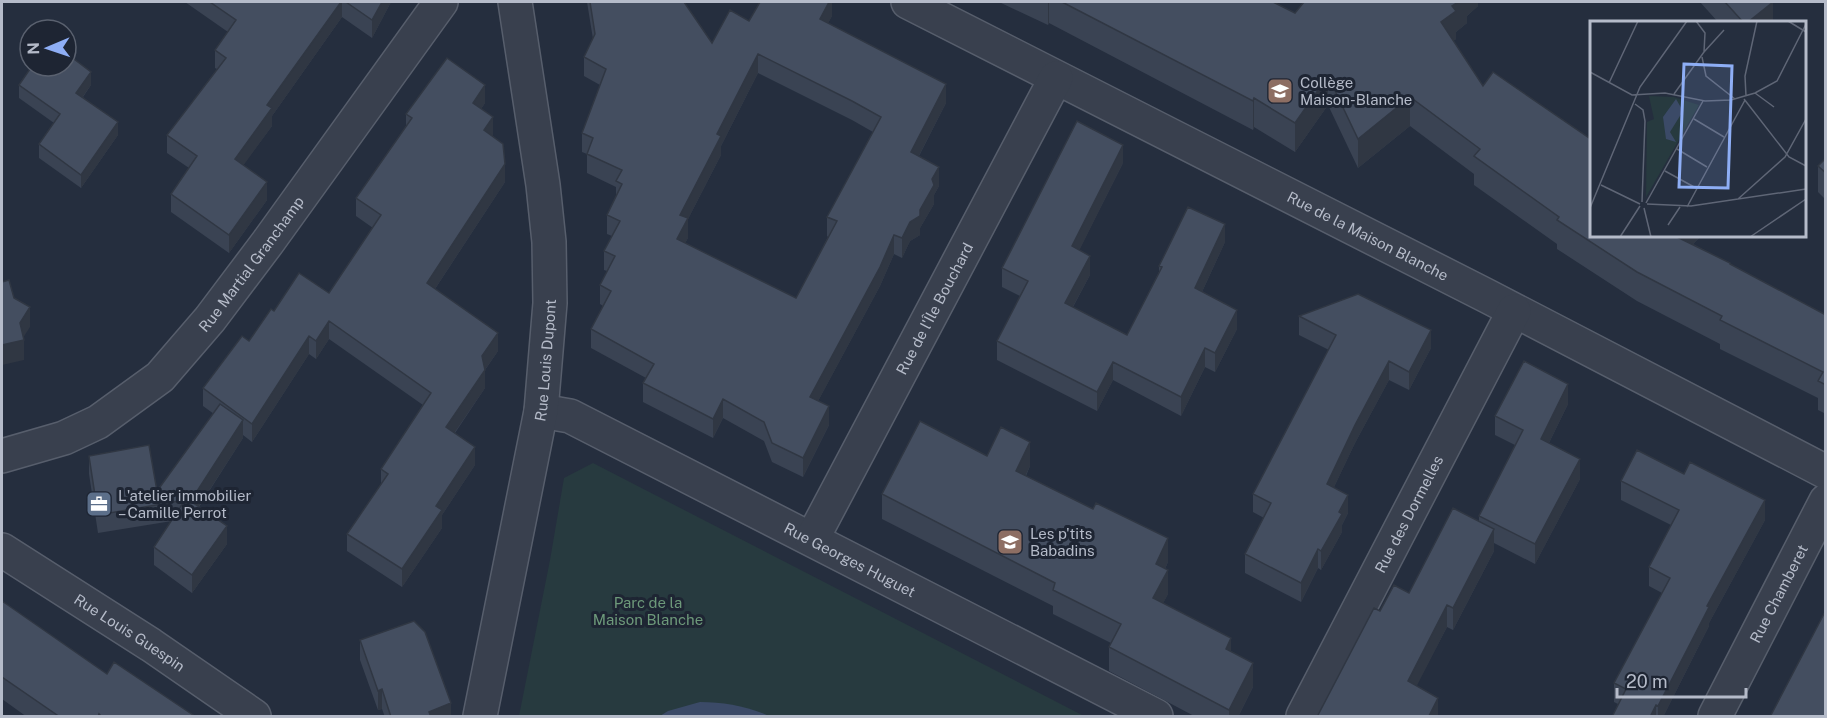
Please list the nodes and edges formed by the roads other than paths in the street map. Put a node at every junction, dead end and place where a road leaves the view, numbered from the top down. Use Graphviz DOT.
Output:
graph roads {
  1 [pos="441,2"];
  2 [pos="515,2"];
  3 [pos="908,2"];
  4 [pos="1056,78"];
  5 [pos="1514,311"];
  6 [pos="541,411"];
  7 [pos="2,456"];
  8 [pos="1826,472"];
  9 [pos="1826,501"];
  10 [pos="812,540"];
  11 [pos="2,550"];
  12 [pos="254,717"];
  13 [pos="480,717"];
  14 [pos="1156,717"];
  15 [pos="1303,717"];
  16 [pos="1715,717"];
  1 -- 7 [label="street, Rue Martial Granchamp"];
  2 -- 6 [label="street, Rue Louis Dupont"];
  3 -- 4 [label="street, Rue de la Maison Blanche"];
  4 -- 5 [label="street, Rue de la Maison Blanche"];
  4 -- 10 [label="street, Rue de l'Île Bouchard"];
  5 -- 8 [label="street, Rue de la Maison Blanche"];
  5 -- 15 [label="street, Rue des Dormelles"];
  6 -- 10 [label="street, Rue Georges Huguet"];
  6 -- 13 [label="street, Rue Louis Dupont"];
  9 -- 16 [label="street, Rue Chamberet"];
  10 -- 14 [label="street, Rue Georges Huguet"];
  11 -- 12 [label="street, Rue Louis Guespin"];
}
